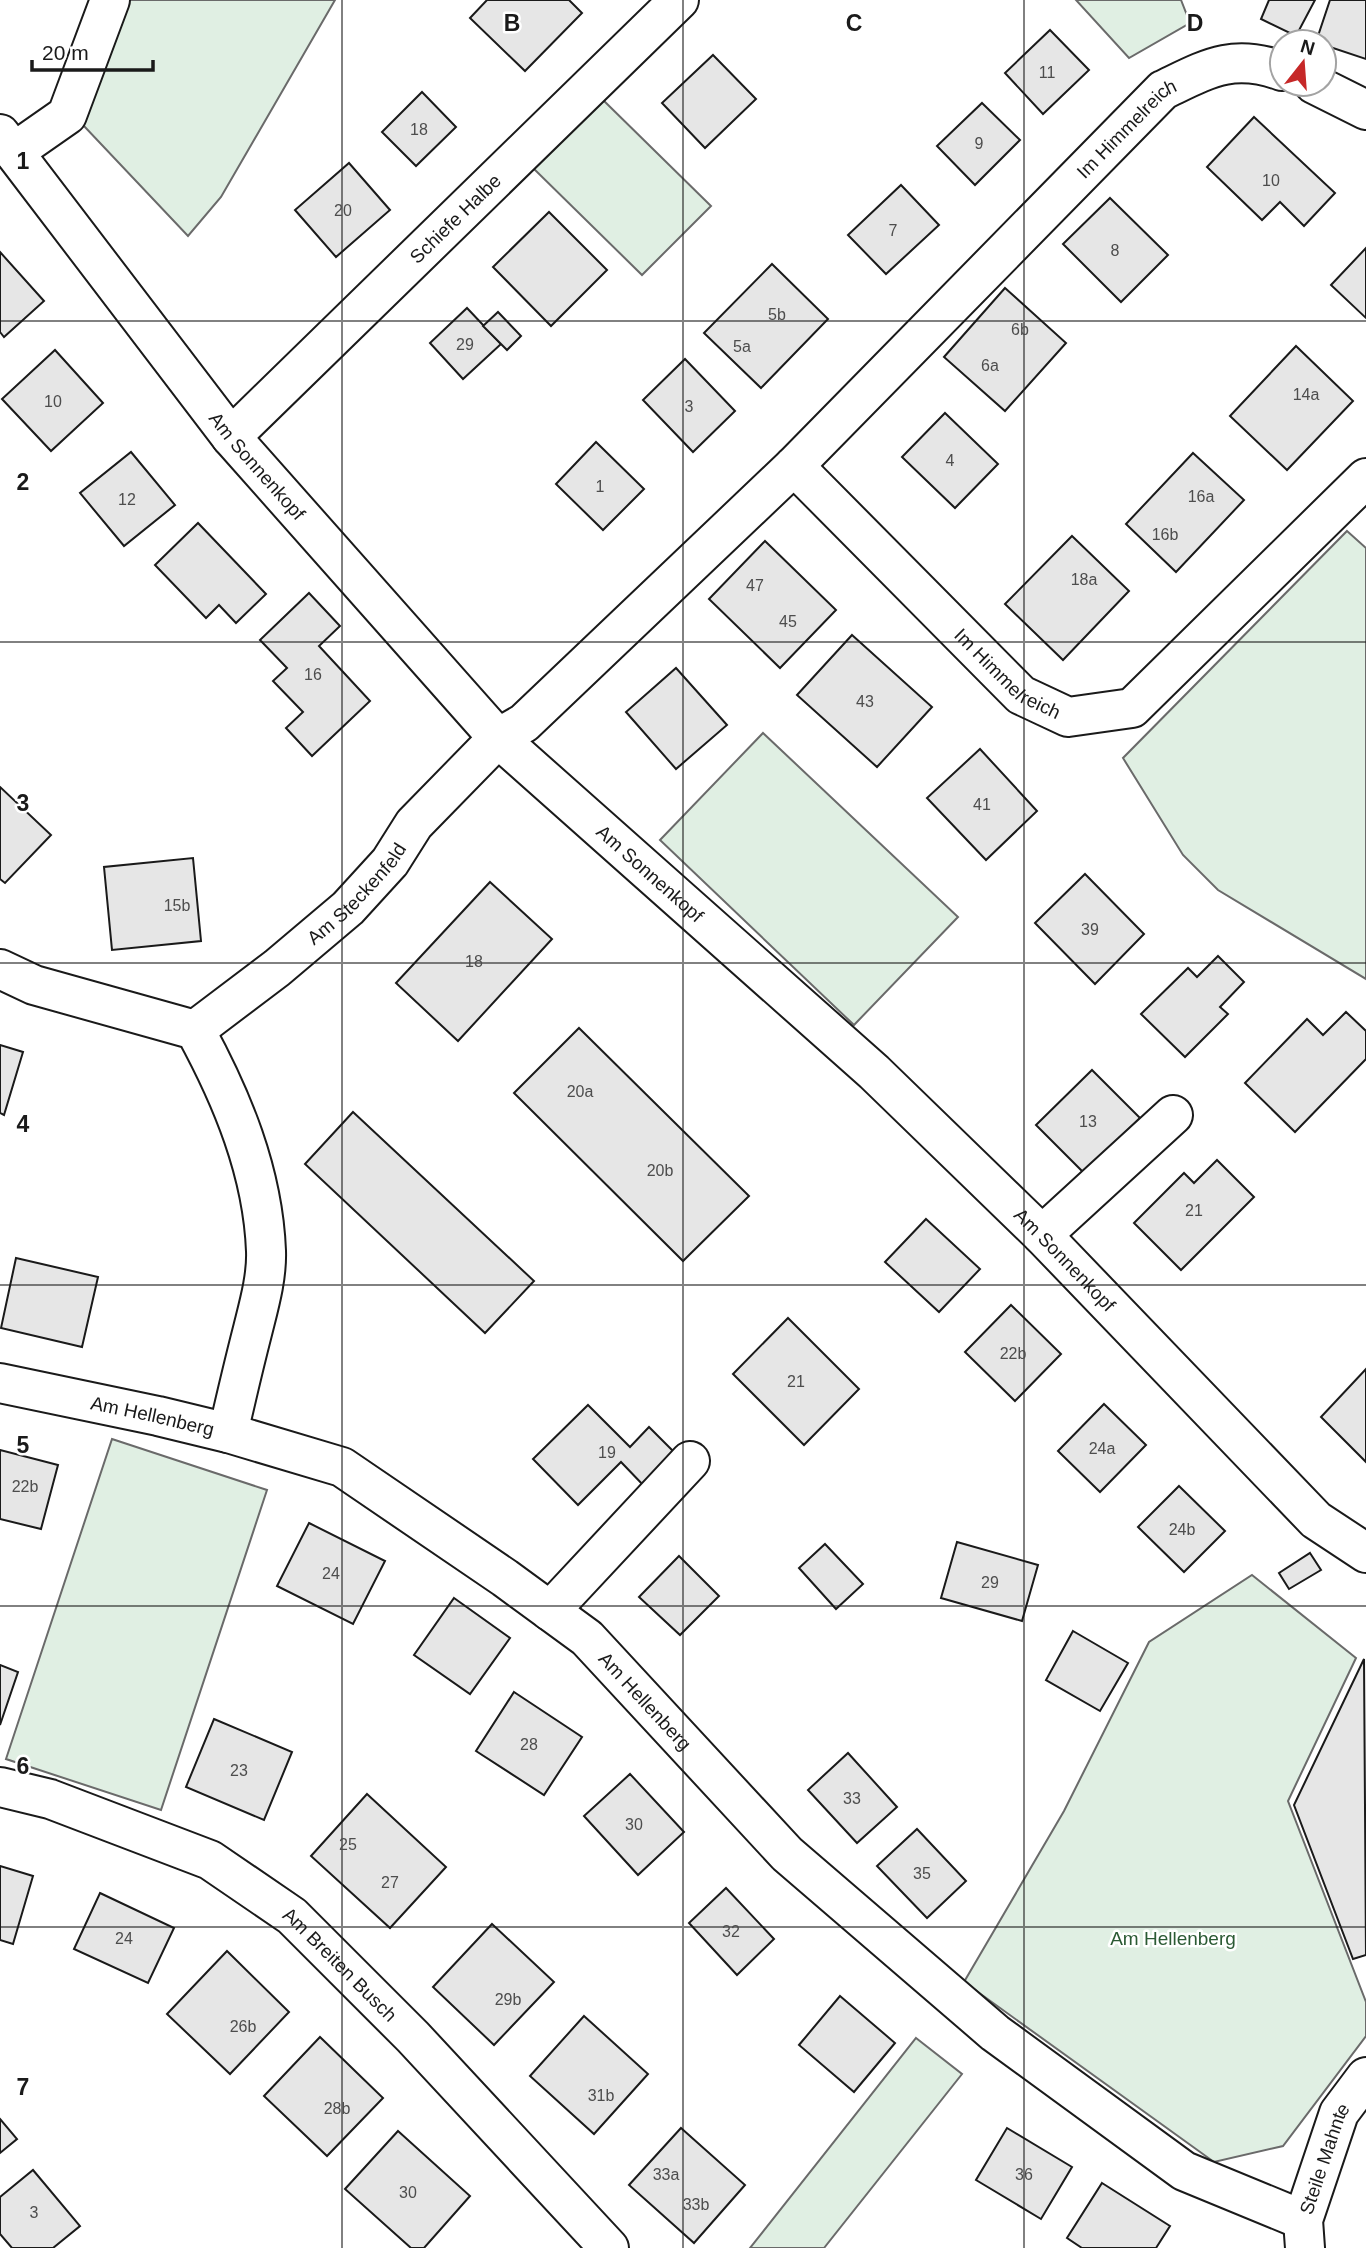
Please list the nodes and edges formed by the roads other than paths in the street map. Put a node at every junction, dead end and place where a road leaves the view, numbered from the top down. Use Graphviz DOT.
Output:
graph roads {
  1 [pos="110,0"];
  2 [pos="680,0"];
  3 [pos="1268,66"];
  4 [pos="1338,96"];
  5 [pos="1366,110"];
  6 [pos="7,143"];
  7 [pos="231,437"];
  8 [pos="794,466"];
  9 [pos="1366,478"];
  10 [pos="498,738"];
  11 [pos="0,970"];
  12 [pos="195,1030"];
  13 [pos="1173,1115"];
  14 [pos="1041,1235"];
  15 [pos="0,1383"];
  16 [pos="228,1433"];
  17 [pos="690,1461"];
  18 [pos="1361,1544"];
  19 [pos="550,1611"];
  20 [pos="0,1787"];
  21 [pos="1366,2077"];
  22 [pos="1304,2234"];
  23 [pos="609,2248"];
  1 -- 6 [label="street"];
  2 -- 7 [label="street, Schiefe Halbe"];
  3 -- 8 [label="street, Im Himmelreich"];
  4 -- 5 [label="street"];
  6 -- 7 [label="street, Am Sonnenkopf"];
  7 -- 10 [label="street, Am Sonnenkopf"];
  8 -- 9 [label="street, Im Himmelreich"];
  8 -- 10 [label="street, Im Himmelreich"];
  10 -- 12 [label="street, Am Steckenfeld"];
  10 -- 14 [label="street, Am Sonnenkopf"];
  11 -- 12 [label="street"];
  12 -- 16 [label="street"];
  13 -- 14 [label="street"];
  14 -- 18 [label="street, Am Sonnenkopf"];
  15 -- 16 [label="street, Am Hellenberg"];
  16 -- 19 [label="street, Am Hellenberg"];
  17 -- 19 [label="street"];
  19 -- 22 [label="street, Am Hellenberg"];
  20 -- 23 [label="street, Am Breiten Busch"];
  21 -- 22 [label="street, Steile Mahnte"];
}
